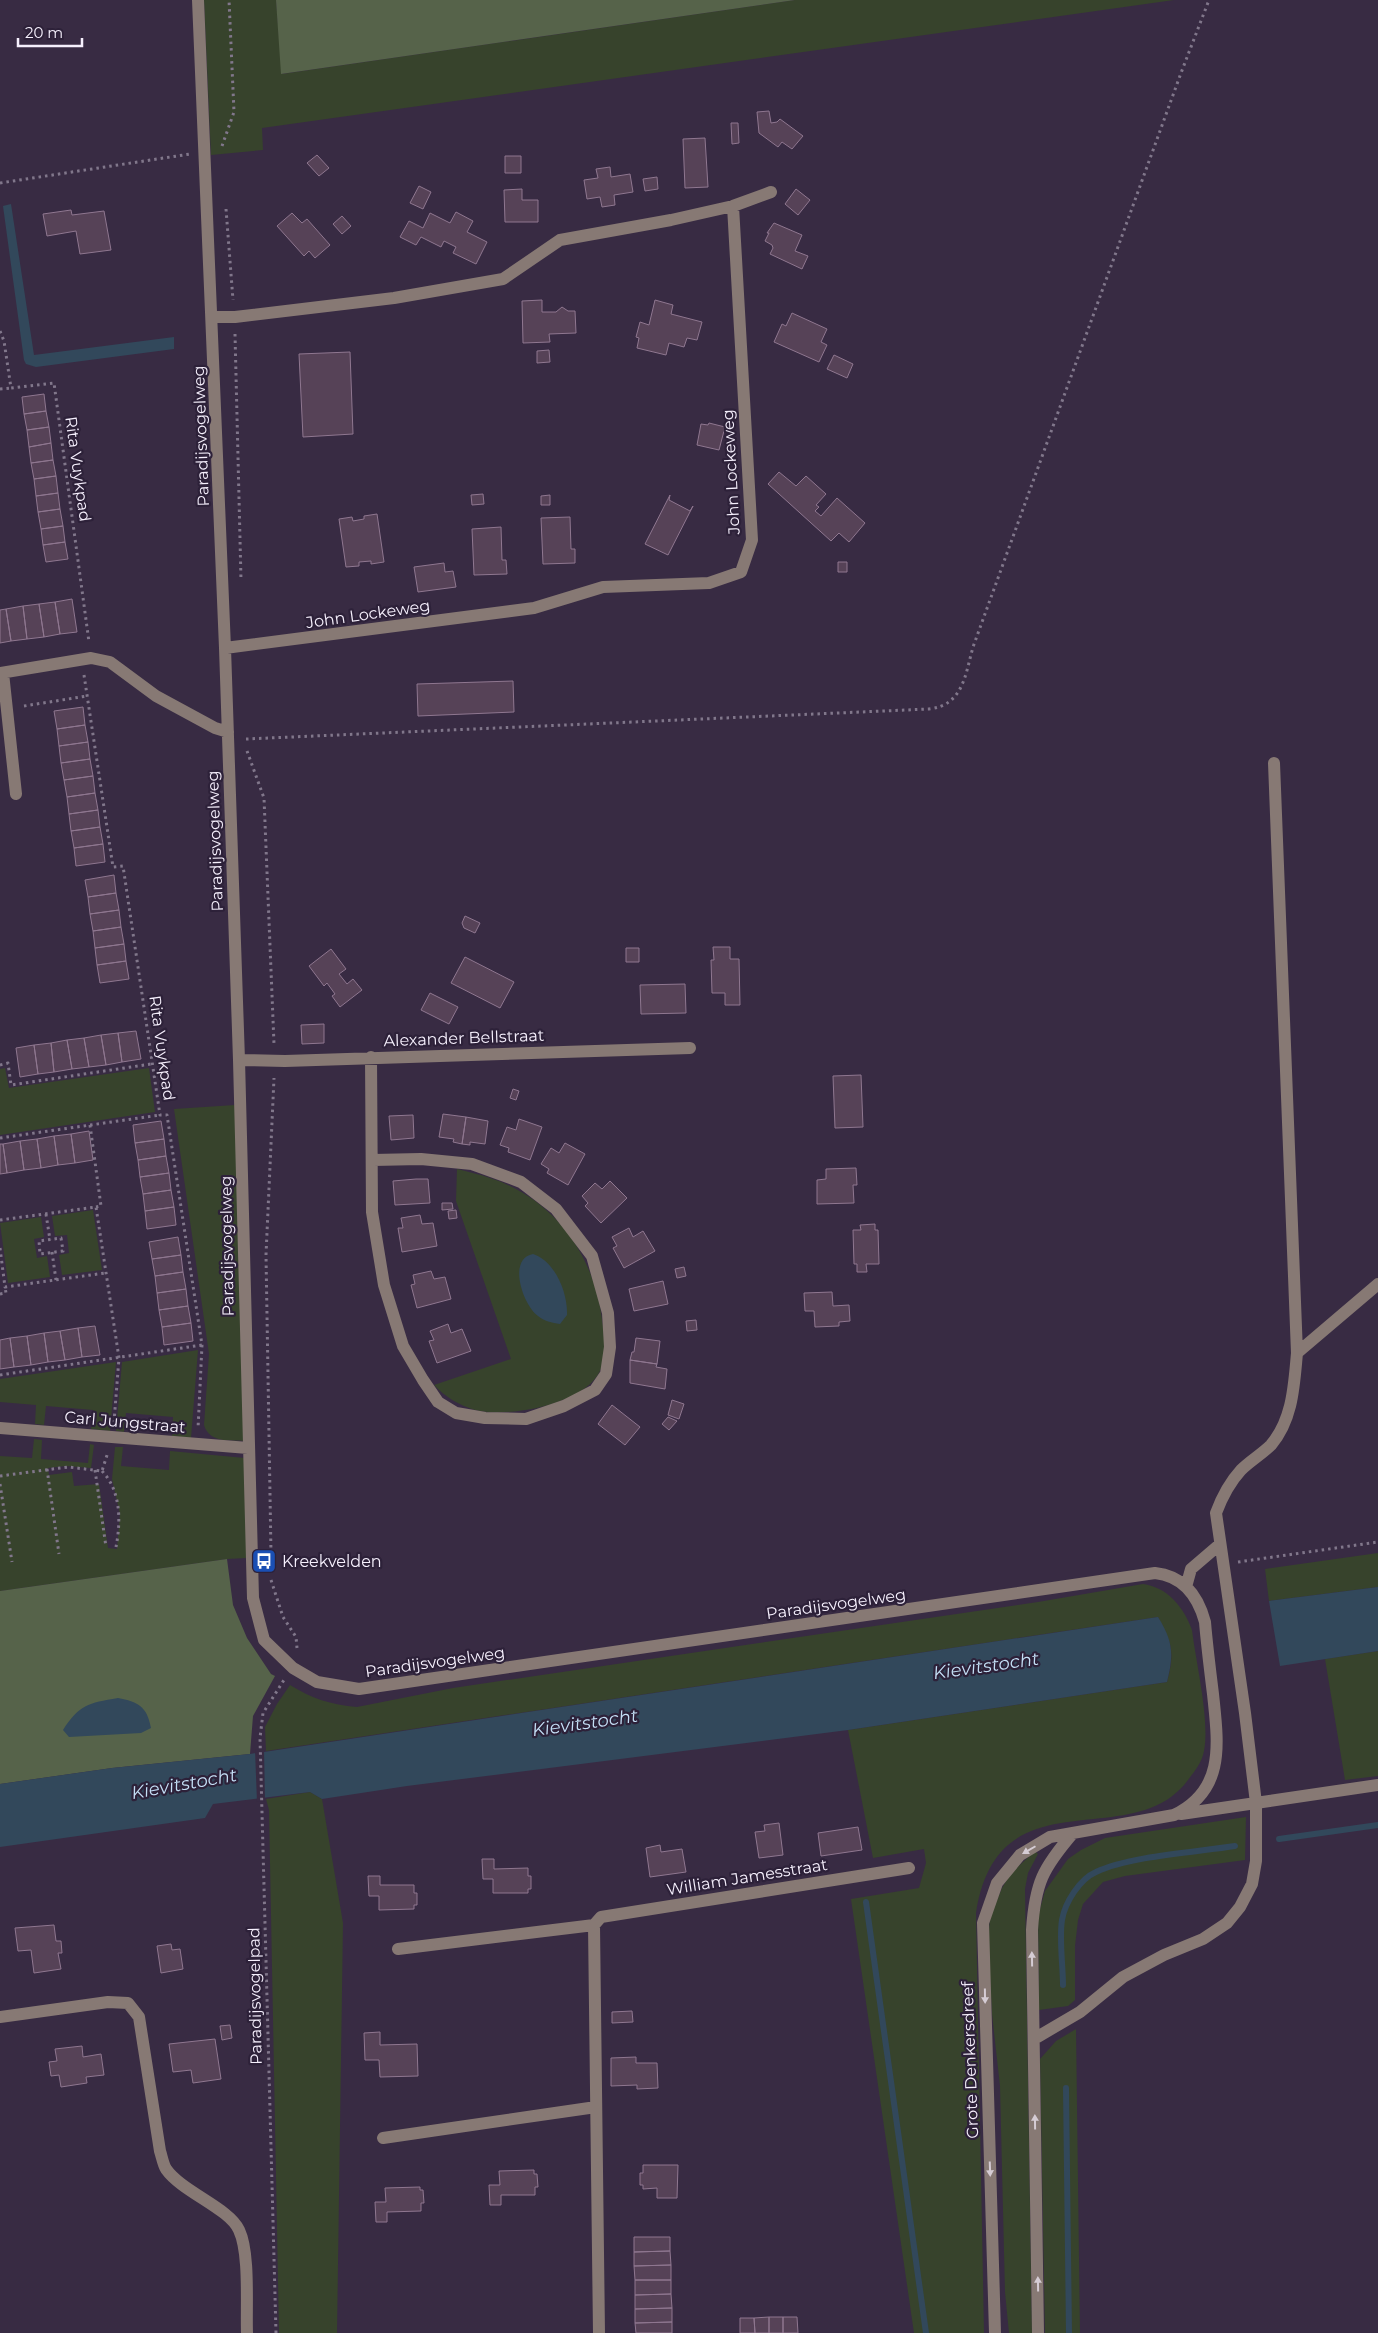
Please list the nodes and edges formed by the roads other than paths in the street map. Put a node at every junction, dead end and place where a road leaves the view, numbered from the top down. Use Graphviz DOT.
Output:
graph roads {
  1 [pos="198,0"];
  2 [pos="772,192"];
  3 [pos="733,206"];
  4 [pos="213,317"];
  5 [pos="225,648"];
  6 [pos="2,673"];
  7 [pos="228,732"];
  8 [pos="1274,763"];
  9 [pos="16,794"];
  10 [pos="690,1048"];
  11 [pos="371,1057"];
  12 [pos="239,1060"];
  13 [pos="373,1160"];
  14 [pos="1378,1284"];
  15 [pos="1297,1353"];
  16 [pos="0,1428"];
  17 [pos="248,1448"];
  18 [pos="1219,1545"];
  19 [pos="1186,1587"];
  20 [pos="1378,1785"];
  21 [pos="1256,1802"];
  22 [pos="1174,1815"];
  23 [pos="1074,1833"];
  24 [pos="909,1868"];
  25 [pos="594,1925"];
  26 [pos="398,1949"];
  27 [pos="0,2017"];
  28 [pos="1034,2039"];
  29 [pos="596,2107"];
  30 [pos="383,2138"];
  31 [pos="247,2333"];
  32 [pos="599,2333"];
  33 [pos="995,2333"];
  34 [pos="1038,2333"];
  1 -- 4 [label="street, Paradijsvogelweg"];
  2 -- 3 [label="street"];
  3 -- 4 [label="street"];
  3 -- 5 [label="street, John Lockeweg"];
  4 -- 5 [label="street, Paradijsvogelweg"];
  5 -- 7 [label="street, Paradijsvogelweg"];
  6 -- 7 [label="street"];
  6 -- 9 [label="street"];
  7 -- 12 [label="street, Paradijsvogelweg"];
  8 -- 15 [label="street"];
  10 -- 11 [label="street, Alexander Bellstraat"];
  11 -- 12 [label="street, Alexander Bellstraat"];
  11 -- 13 [label="street"];
  12 -- 17 [label="street, Paradijsvogelweg"];
  13 -- 13 [label="street"];
  14 -- 15 [label="street"];
  15 -- 18 [label="street"];
  16 -- 17 [label="street, Carl Jungstraat"];
  17 -- 19 [label="street, Paradijsvogelweg"];
  18 -- 19 [label="street"];
  18 -- 21 [label="street"];
  19 -- 22 [label="street, Grote Denkersdreef"];
  20 -- 21 [label="street"];
  21 -- 22 [label="street"];
  21 -- 28 [label="street"];
  22 -- 23 [label="street, Grote Denkersdreef"];
  28 -- 23 [label="street, one-way"];
  23 -- 33 [label="street, Grote Denkersdreef, one-way"];
  24 -- 25 [label="street, William Jamesstraat"];
  25 -- 26 [label="street, William Jamesstraat"];
  25 -- 29 [label="street"];
  27 -- 31 [label="street"];
  34 -- 28 [label="street, one-way"];
  29 -- 30 [label="street"];
  29 -- 32 [label="street"];
}
